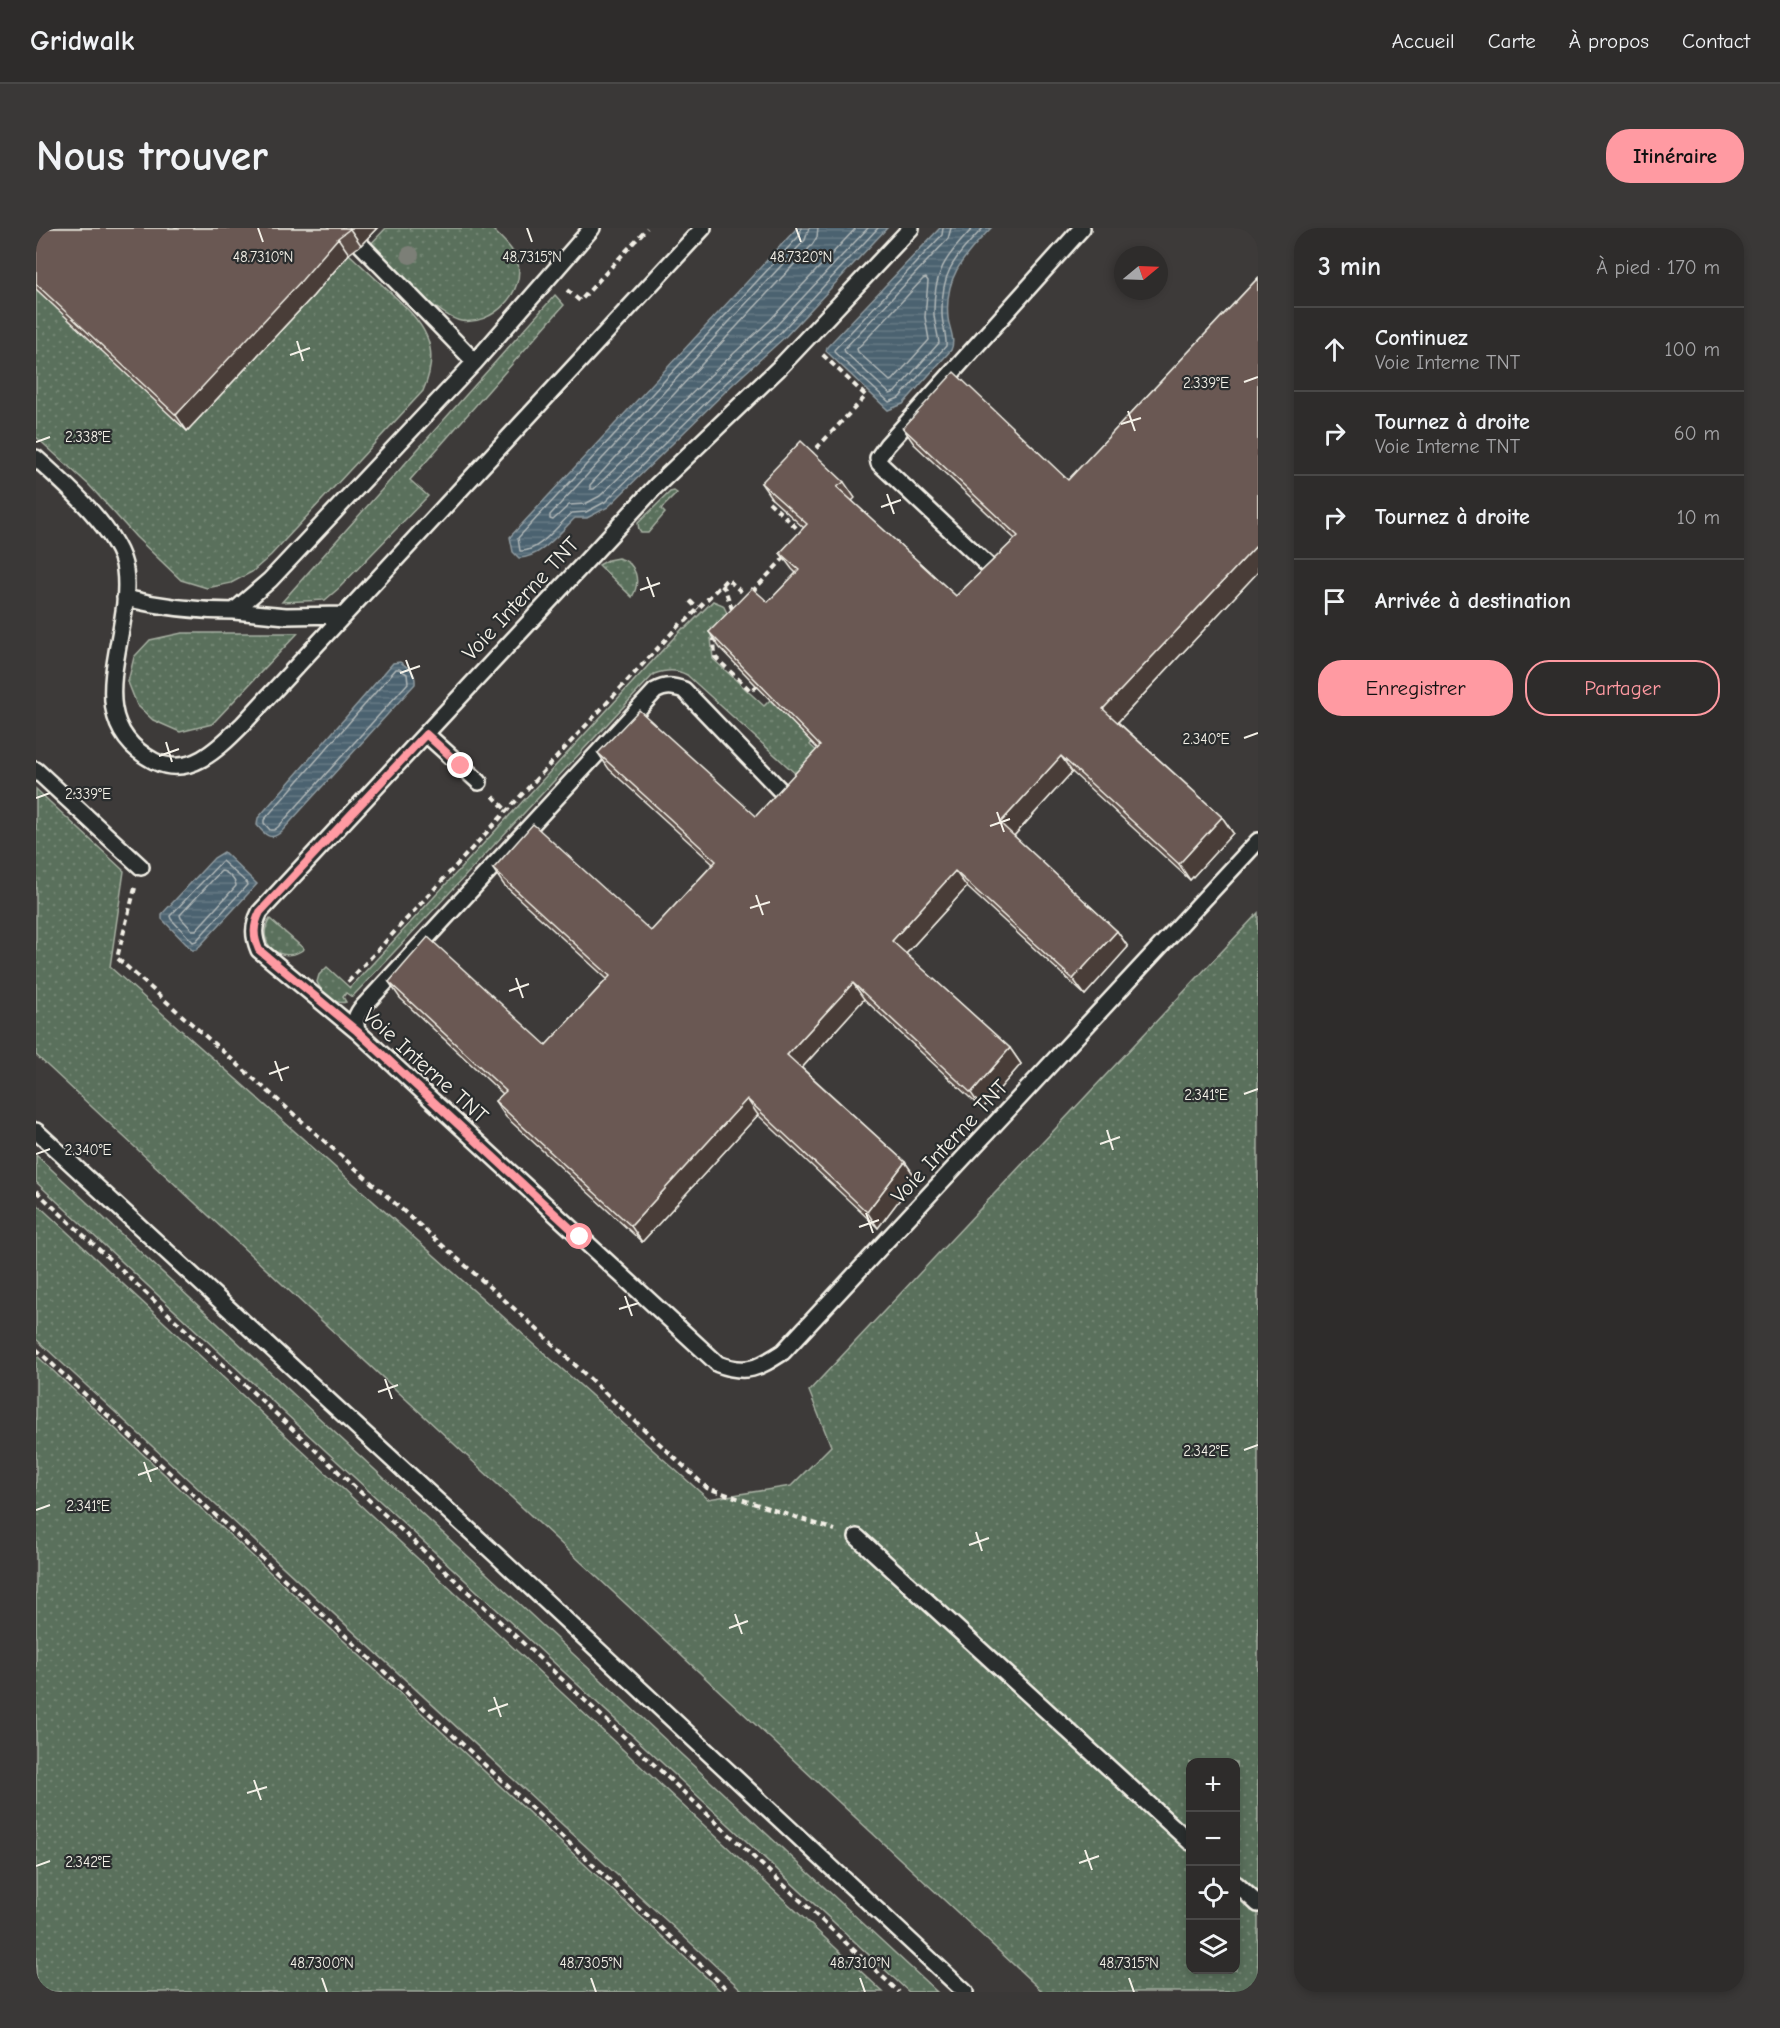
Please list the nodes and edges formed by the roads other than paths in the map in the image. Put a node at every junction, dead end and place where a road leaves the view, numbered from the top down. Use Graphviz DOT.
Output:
graph roads {
  1 [pos="592,228"];
  2 [pos="703,228"];
  3 [pos="912,228"];
  4 [pos="1082,228"];
  5 [pos="361,245"];
  6 [pos="475,362"];
  7 [pos="36,458"];
  8 [pos="996,573"];
  9 [pos="125,598"];
  10 [pos="234,611"];
  11 [pos="344,615"];
  12 [pos="426,734"];
  13 [pos="36,770"];
  14 [pos="479,782"];
  15 [pos="779,789"];
  16 [pos="1258,841"];
  17 [pos="141,867"];
  18 [pos="357,1031"];
  19 [pos="36,1131"];
  20 [pos="857,1537"];
  21 [pos="1186,1837"];
  22 [pos="1240,1888"];
  23 [pos="1258,1904"];
  24 [pos="965,1992"];
  1 -- 6 [label="lane"];
  2 -- 11 [label="lane"];
  3 -- 12 [label="lane, Voie Interne TNT"];
  4 -- 8 [label="lane"];
  5 -- 6 [label="lane"];
  6 -- 10 [label="lane"];
  7 -- 9 [label="lane"];
  9 -- 10 [label="lane"];
  9 -- 11 [label="lane"];
  10 -- 11 [label="lane"];
  12 -- 14 [label="lane"];
  12 -- 18 [label="lane, Voie Interne TNT"];
  13 -- 17 [label="lane"];
  15 -- 18 [label="lane"];
  16 -- 18 [label="lane, Voie Interne TNT"];
  19 -- 24 [label="lane"];
  20 -- 21 [label="lane"];
  22 -- 23 [label="lane"];
}
